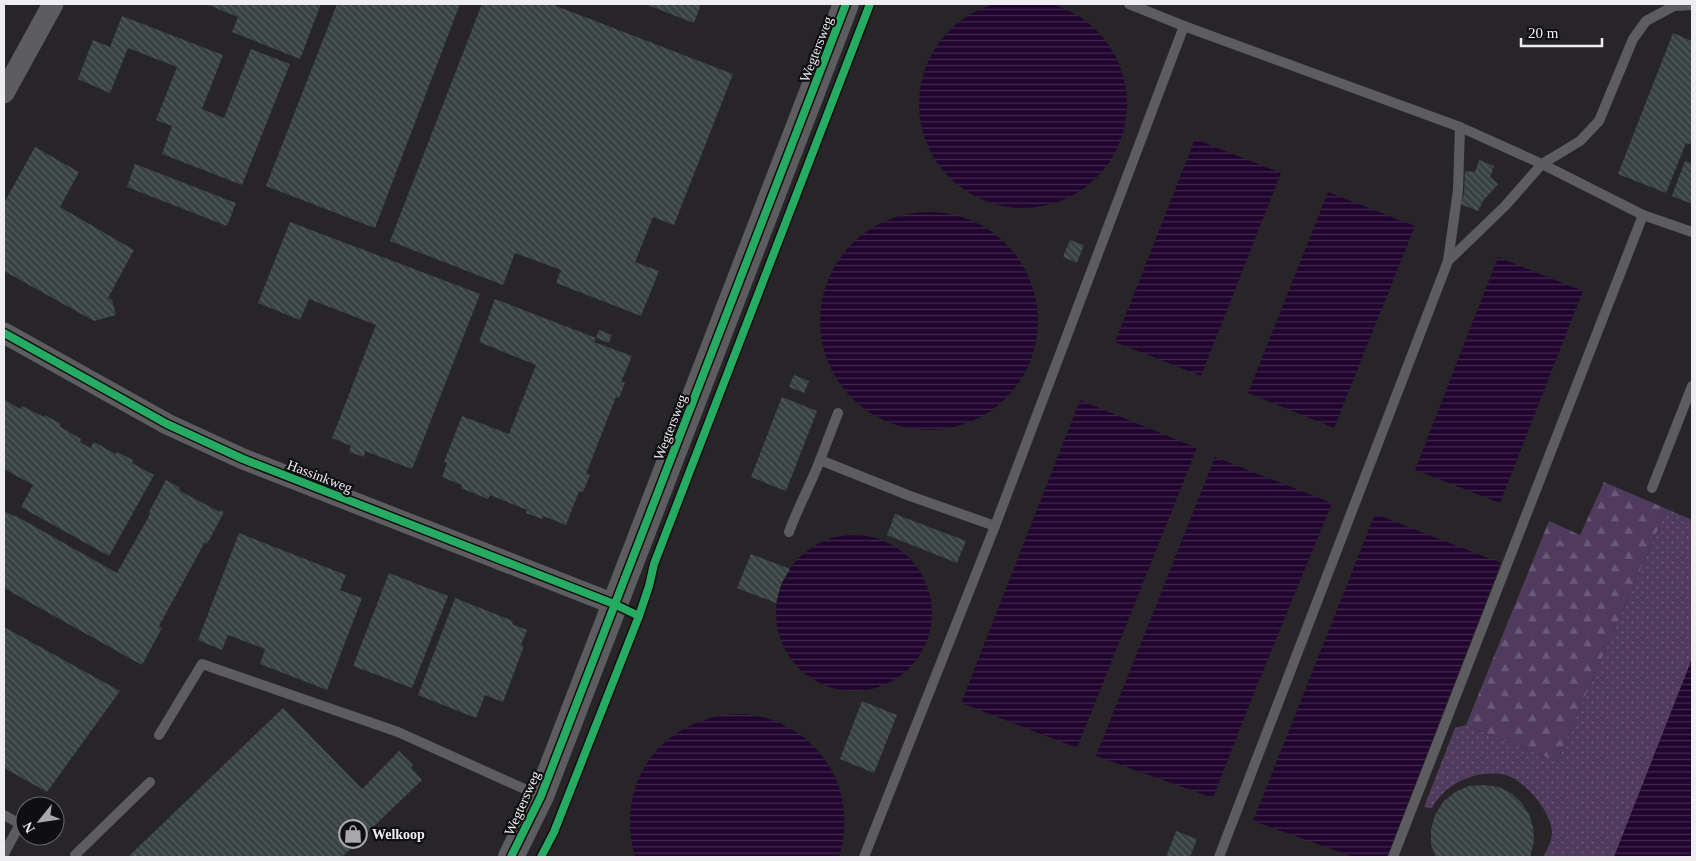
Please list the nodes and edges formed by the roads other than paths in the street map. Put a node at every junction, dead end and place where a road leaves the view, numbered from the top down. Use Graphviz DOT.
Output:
graph roads {
  1 [pos="53,4"];
  2 [pos="846,4"];
  3 [pos="1128,4"];
  4 [pos="1692,5"];
  5 [pos="1184,26"];
  6 [pos="4,93"];
  7 [pos="1460,127"];
  8 [pos="1542,164"];
  9 [pos="1643,215"];
  10 [pos="1692,232"];
  11 [pos="1448,261"];
  12 [pos="4,333"];
  13 [pos="1692,386"];
  14 [pos="838,413"];
  15 [pos="820,460"];
  16 [pos="1652,488"];
  17 [pos="996,526"];
  18 [pos="789,532"];
  19 [pos="614,604"];
  20 [pos="158,735"];
  21 [pos="150,782"];
  22 [pos="540,796"];
  23 [pos="4,815"];
  24 [pos="4,854"];
  25 [pos="77,857"];
  26 [pos="511,857"];
  27 [pos="864,857"];
  28 [pos="1219,857"];
  29 [pos="1393,857"];
  1 -- 6 [label="street"];
  2 -- 19 [label="street, Wegtersweg"];
  3 -- 5 [label="lane"];
  4 -- 8 [label="lane"];
  5 -- 7 [label="lane"];
  5 -- 17 [label="lane"];
  7 -- 8 [label="lane"];
  7 -- 11 [label="lane"];
  8 -- 9 [label="lane"];
  8 -- 11 [label="lane"];
  9 -- 10 [label="lane"];
  9 -- 29 [label="lane"];
  11 -- 28 [label="lane"];
  12 -- 19 [label="street, Hassinkweg"];
  13 -- 16 [label="lane"];
  14 -- 15 [label="lane"];
  15 -- 17 [label="lane"];
  15 -- 18 [label="lane"];
  17 -- 27 [label="lane"];
  19 -- 22 [label="street, Wegtersweg"];
  20 -- 22 [label="lane"];
  21 -- 25 [label="lane"];
  22 -- 26 [label="street, Wegtersweg"];
  23 -- 24 [label="lane"];
}
